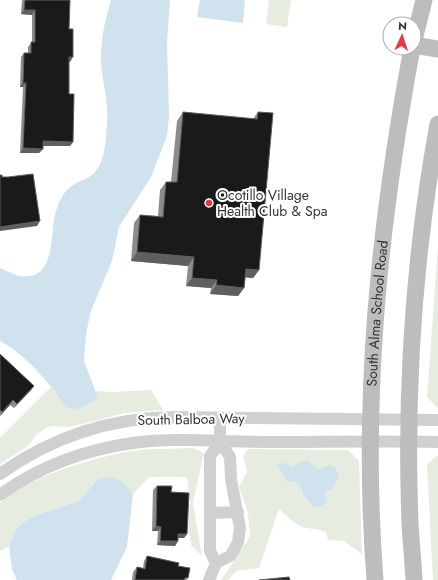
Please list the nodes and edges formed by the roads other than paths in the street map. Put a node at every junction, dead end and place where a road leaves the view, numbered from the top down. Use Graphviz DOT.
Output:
graph roads {
  1 [pos="424,0"];
  2 [pos="420,16"];
  3 [pos="422,46"];
  4 [pos="438,49"];
  5 [pos="410,56"];
  6 [pos="438,124"];
  7 [pos="220,418"];
  8 [pos="370,419"];
  9 [pos="410,420"];
  10 [pos="438,420"];
  11 [pos="220,442"];
  12 [pos="370,442"];
  13 [pos="409,442"];
  14 [pos="438,442"];
  15 [pos="35,452"];
  16 [pos="46,468"];
  17 [pos="0,474"];
  18 [pos="0,494"];
  19 [pos="238,512"];
  20 [pos="210,513"];
  21 [pos="216,563"];
  22 [pos="209,580"];
  23 [pos="375,580"];
  24 [pos="414,580"];
  1 -- 2 [label="main road"];
  3 -- 4 [label="main road"];
  5 -- 8 [label="main road, South Alma School Road"];
  6 -- 9 [label="main road"];
  7 -- 8 [label="street, South Balboa Way"];
  7 -- 11 [label="street"];
  7 -- 15 [label="street, South Balboa Way"];
  8 -- 9 [label="street, South Balboa Way"];
  8 -- 12 [label="main road, South Alma School Road"];
  9 -- 10 [label="street, South Balboa Way"];
  9 -- 13 [label="main road"];
  11 -- 12 [label="street, South Balboa Way"];
  11 -- 16 [label="street, South Balboa Way"];
  11 -- 19 [label="street"];
  11 -- 20 [label="street"];
  12 -- 13 [label="street, South Balboa Way"];
  12 -- 23 [label="main road, South Alma School Road"];
  13 -- 14 [label="street, South Balboa Way"];
  13 -- 24 [label="main road"];
  15 -- 16 [label="street"];
  15 -- 17 [label="street, South Balboa Way"];
  16 -- 18 [label="street, South Balboa Way"];
  19 -- 20 [label="street"];
  19 -- 21 [label="street"];
  20 -- 21 [label="street"];
  21 -- 22 [label="street"];
}
